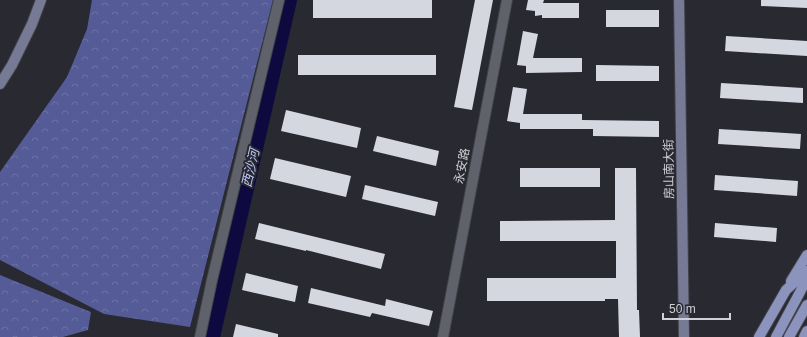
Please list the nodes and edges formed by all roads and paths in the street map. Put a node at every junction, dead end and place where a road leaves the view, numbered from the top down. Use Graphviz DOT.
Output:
graph roads {
  1 [pos="34,0"];
  2 [pos="41,0"];
  3 [pos="279,0"];
  4 [pos="507,0"];
  5 [pos="679,0"];
  6 [pos="0,73"];
  7 [pos="0,84"];
  8 [pos="807,255"];
  9 [pos="807,271"];
  10 [pos="807,279"];
  11 [pos="786,290"];
  12 [pos="807,305"];
  13 [pos="807,331"];
  14 [pos="200,337"];
  15 [pos="443,337"];
  16 [pos="684,337"];
  17 [pos="759,337"];
  18 [pos="776,337"];
  19 [pos="789,337"];
  20 [pos="804,337"];
  1 -- 6 [label="main road"];
  2 -- 7 [label="main road"];
  3 -- 14 [label="street"];
  4 -- 15 [label="street, 永安路"];
  5 -- 16 [label="main road, 房山南大街"];
  8 -- 11 [label="main road"];
  9 -- 11 [label="main road"];
  10 -- 18 [label="main road"];
  11 -- 17 [label="main road"];
  12 -- 19 [label="main road"];
  13 -- 20 [label="main road"];
}
